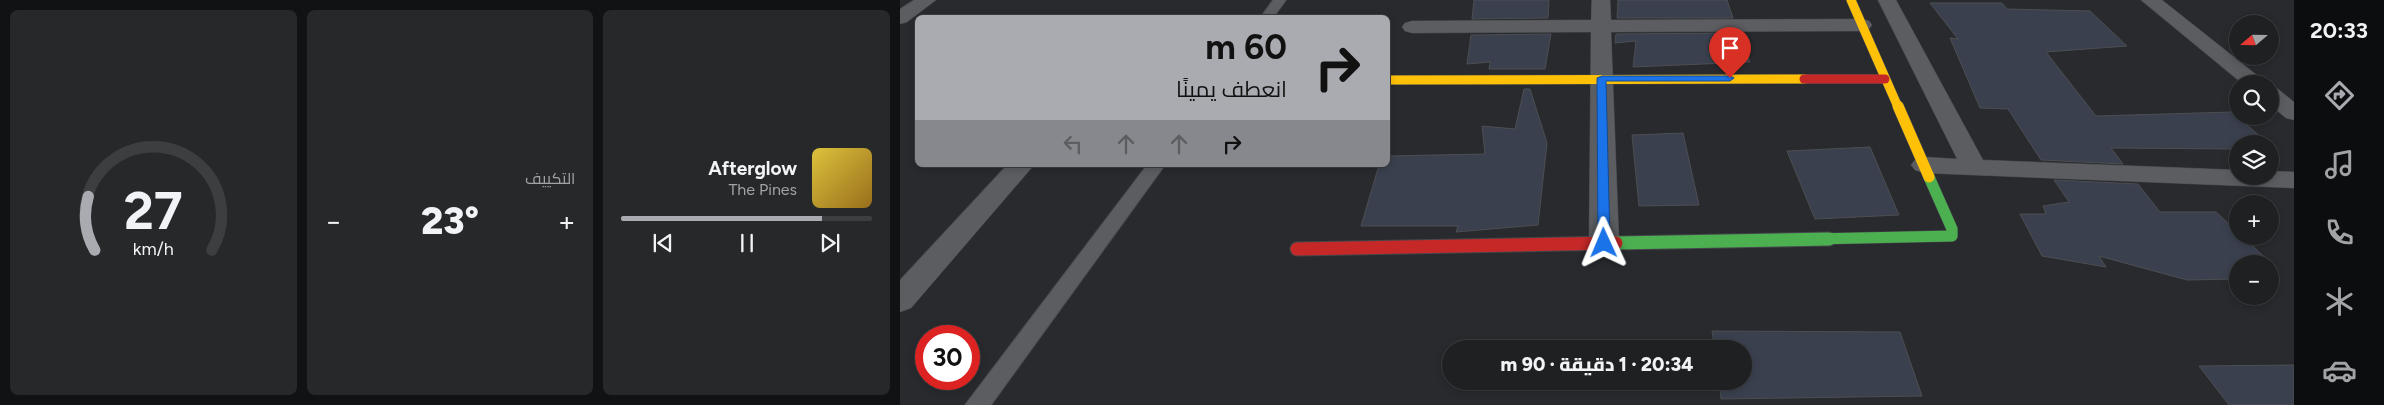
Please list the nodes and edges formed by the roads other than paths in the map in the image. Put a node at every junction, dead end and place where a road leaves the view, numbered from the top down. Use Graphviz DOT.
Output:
graph roads {
  1 [pos="927,0"];
  2 [pos="1280,0"];
  3 [pos="1601,0"];
  4 [pos="1851,0"];
  5 [pos="1886,0"];
  6 [pos="2150,0"];
  7 [pos="1268,15"];
  8 [pos="900,18"];
  9 [pos="1862,25"];
  10 [pos="1601,26"];
  11 [pos="1412,27"];
  12 [pos="2246,75"];
  13 [pos="1602,78"];
  14 [pos="1885,79"];
  15 [pos="1390,80"];
  16 [pos="2279,101"];
  17 [pos="2294,113"];
  18 [pos="1924,165"];
  19 [pos="1019,167"];
  20 [pos="1155,167"];
  21 [pos="1974,167"];
  22 [pos="2294,180"];
  23 [pos="1604,243"];
  24 [pos="1297,248"];
  25 [pos="900,300"];
  26 [pos="977,405"];
  1 -- 8 [label="street"];
  2 -- 7 [label="lane"];
  3 -- 10 [label="street"];
  4 -- 9 [label="street"];
  5 -- 21 [label="street"];
  6 -- 12 [label="street"];
  9 -- 10 [label="street"];
  9 -- 14 [label="street"];
  10 -- 11 [label="street"];
  10 -- 13 [label="street"];
  13 -- 14 [label="street"];
  13 -- 15 [label="street"];
  13 -- 23 [label="street"];
  14 -- 18 [label="street"];
  16 -- 17 [label="street"];
  18 -- 21 [label="street"];
  18 -- 23 [label="street"];
  19 -- 25 [label="street"];
  20 -- 26 [label="lane"];
  21 -- 22 [label="street"];
  23 -- 24 [label="street"];
}
